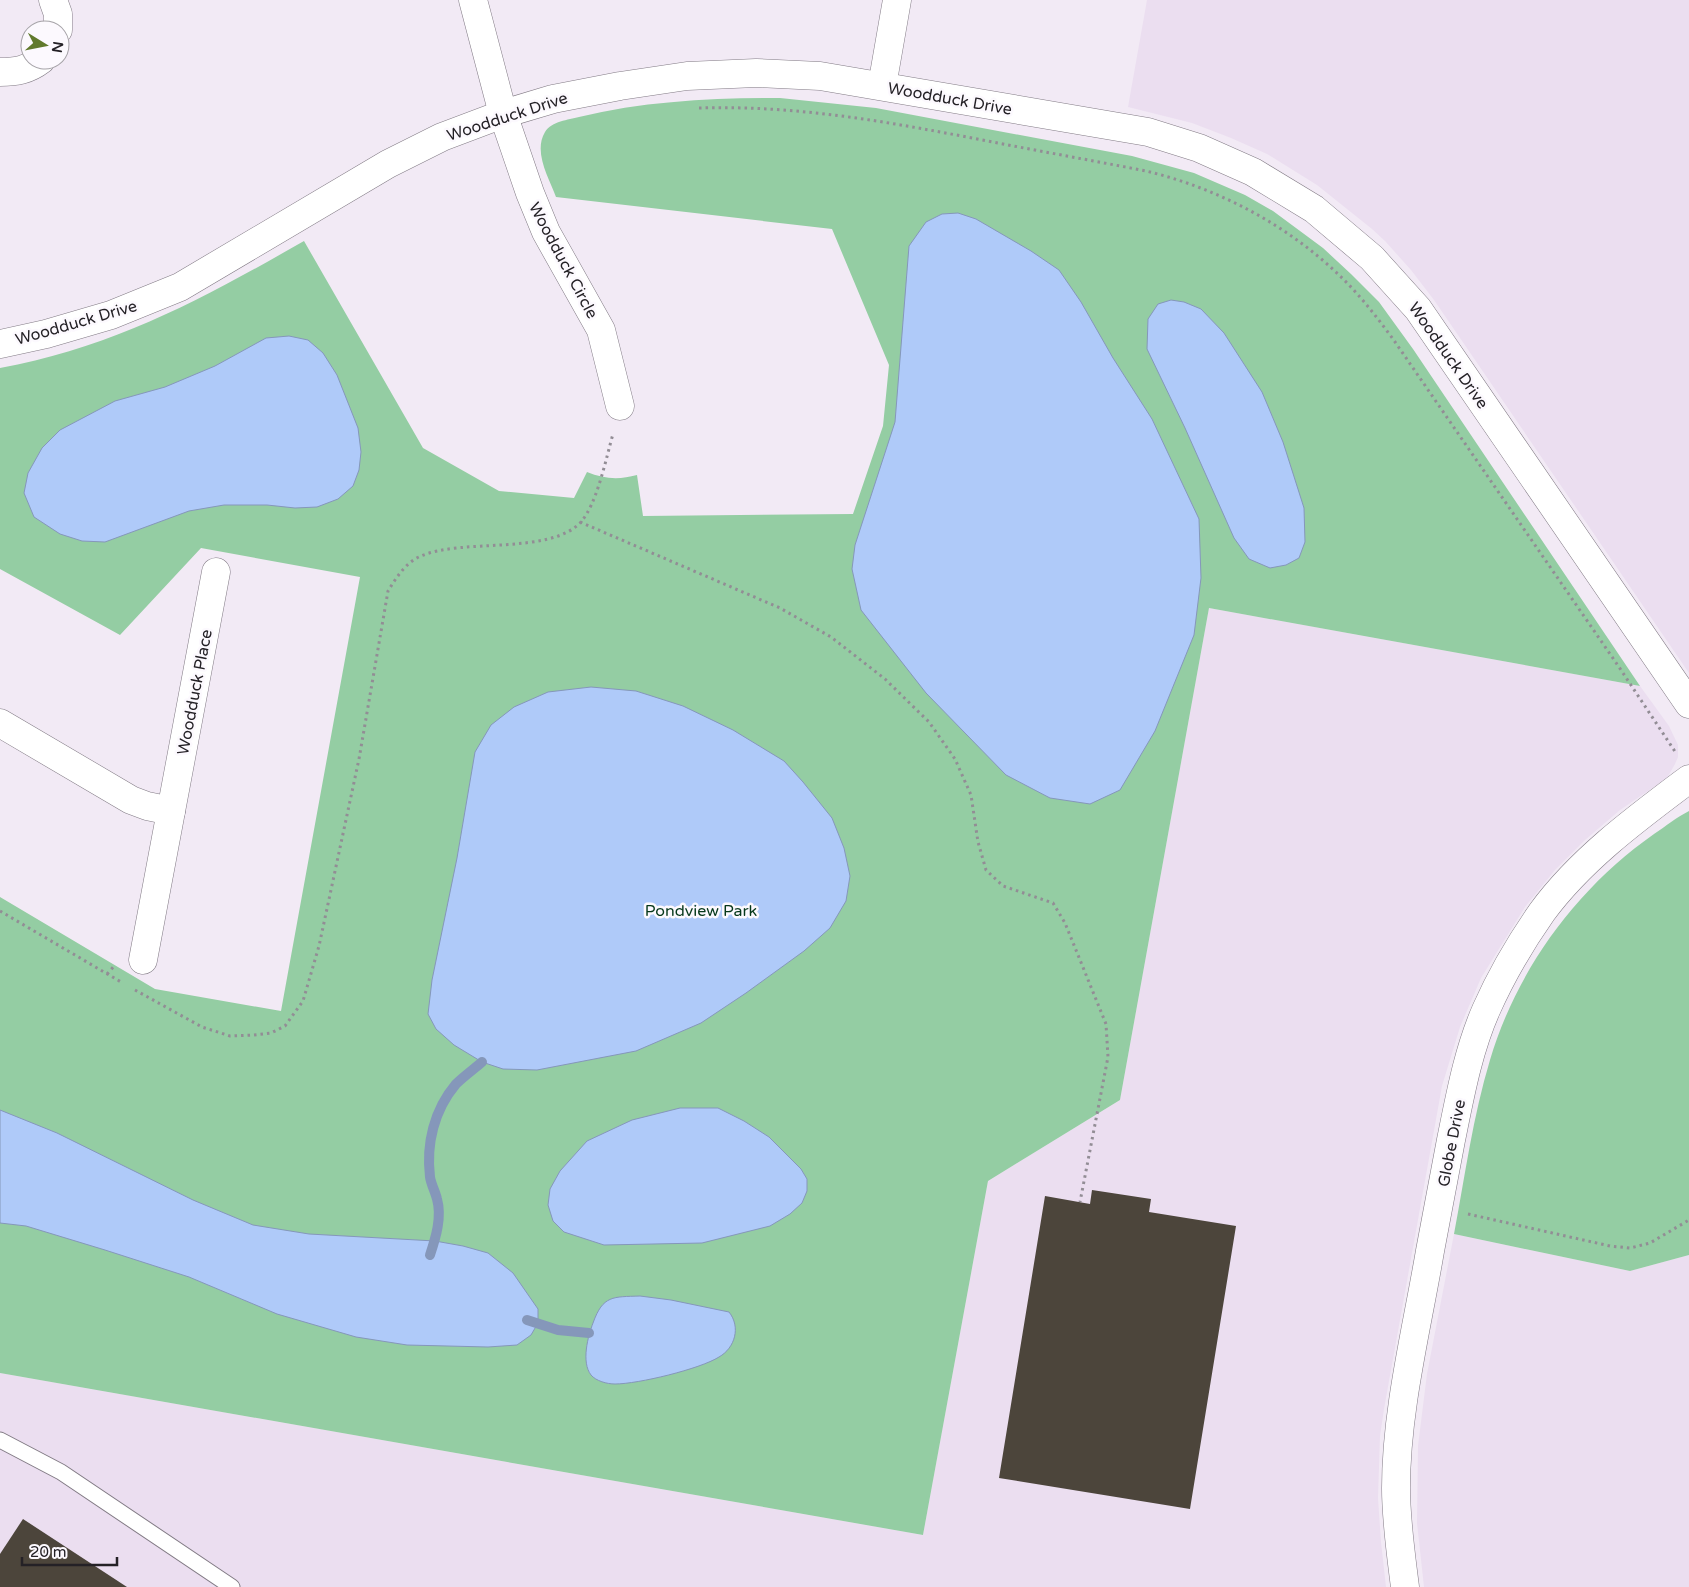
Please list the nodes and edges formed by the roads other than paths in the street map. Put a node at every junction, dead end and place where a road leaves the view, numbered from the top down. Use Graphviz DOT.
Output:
graph roads {
  1 [pos="53,0"];
  2 [pos="473,0"];
  3 [pos="897,0"];
  4 [pos="58,20"];
  5 [pos="23,70"];
  6 [pos="0,72"];
  7 [pos="882,86"];
  8 [pos="503,114"];
  9 [pos="0,344"];
  10 [pos="620,406"];
  11 [pos="216,572"];
  12 [pos="1689,704"];
  13 [pos="0,723"];
  14 [pos="1689,778"];
  15 [pos="171,811"];
  16 [pos="143,960"];
  17 [pos="0,1440"];
  18 [pos="232,1587"];
  19 [pos="1405,1587"];
  1 -- 4 [label="street"];
  2 -- 8 [label="street, Woodduck Circle"];
  3 -- 7 [label="street"];
  5 -- 6 [label="street"];
  7 -- 8 [label="street, Woodduck Drive"];
  7 -- 12 [label="street, Woodduck Drive"];
  8 -- 9 [label="street, Woodduck Drive"];
  8 -- 10 [label="street, Woodduck Circle"];
  11 -- 15 [label="street, Woodduck Place"];
  13 -- 15 [label="street"];
  14 -- 19 [label="street, Globe Drive"];
  15 -- 16 [label="street, Woodduck Place"];
  17 -- 18 [label="lane"];
}
